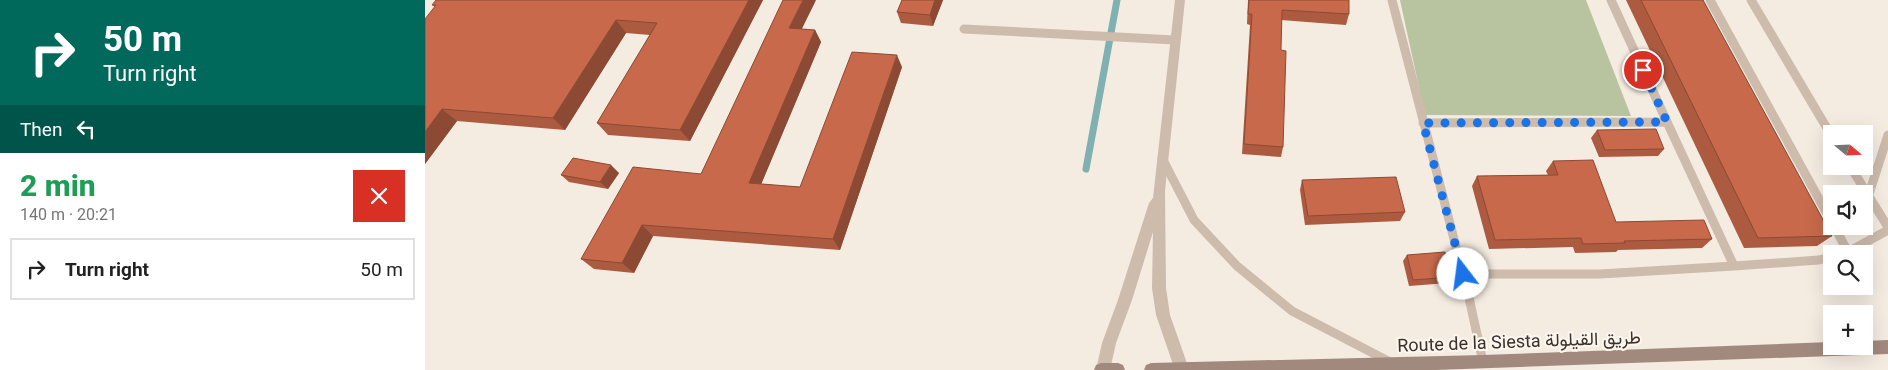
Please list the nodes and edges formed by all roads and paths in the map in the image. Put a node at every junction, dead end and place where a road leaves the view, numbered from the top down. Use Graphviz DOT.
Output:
graph roads {
  1 [pos="1179,0"];
  2 [pos="1392,0"];
  3 [pos="1611,0"];
  4 [pos="1710,0"];
  5 [pos="1751,0"];
  6 [pos="964,29"];
  7 [pos="1175,40"];
  8 [pos="1667,122"];
  9 [pos="1423,123"];
  10 [pos="1825,125"];
  11 [pos="1888,135"];
  12 [pos="1162,158"];
  13 [pos="1872,185"];
  14 [pos="1159,191"];
  15 [pos="1873,205"];
  16 [pos="1823,206"];
  17 [pos="1888,228"];
  18 [pos="1859,245"];
  19 [pos="1823,259"];
  20 [pos="1734,266"];
  21 [pos="1463,274"];
  22 [pos="1888,347"];
  23 [pos="1483,362"];
  24 [pos="1392,363"];
  25 [pos="1182,369"];
  26 [pos="1102,370"];
  27 [pos="1119,370"];
  28 [pos="1151,370"];
  1 -- 7 [label="street"];
  2 -- 9 [label="lane"];
  3 -- 8 [label="lane"];
  4 -- 16 [label="lane"];
  5 -- 10 [label="lane"];
  6 -- 7 [label="lane"];
  7 -- 12 [label="street"];
  8 -- 9 [label="lane"];
  8 -- 20 [label="lane"];
  9 -- 21 [label="lane"];
  11 -- 13 [label="lane"];
  12 -- 14 [label="street"];
  12 -- 24 [label="lane"];
  14 -- 25 [label="street"];
  14 -- 26 [label="street"];
  15 -- 17 [label="lane"];
  17 -- 18 [label="lane"];
  19 -- 20 [label="lane"];
  20 -- 21 [label="lane"];
  21 -- 23 [label="lane"];
  22 -- 23 [label="main road, Route de la Siesta طريق القيلولة"];
  23 -- 24 [label="main road, Route de la Siesta طريق القيلولة"];
  24 -- 25 [label="main road, Route de la Siesta طريق القيلولة"];
  25 -- 28 [label="main road, Route de la Siesta طريق القيلولة"];
  26 -- 27 [label="main road"];
}
